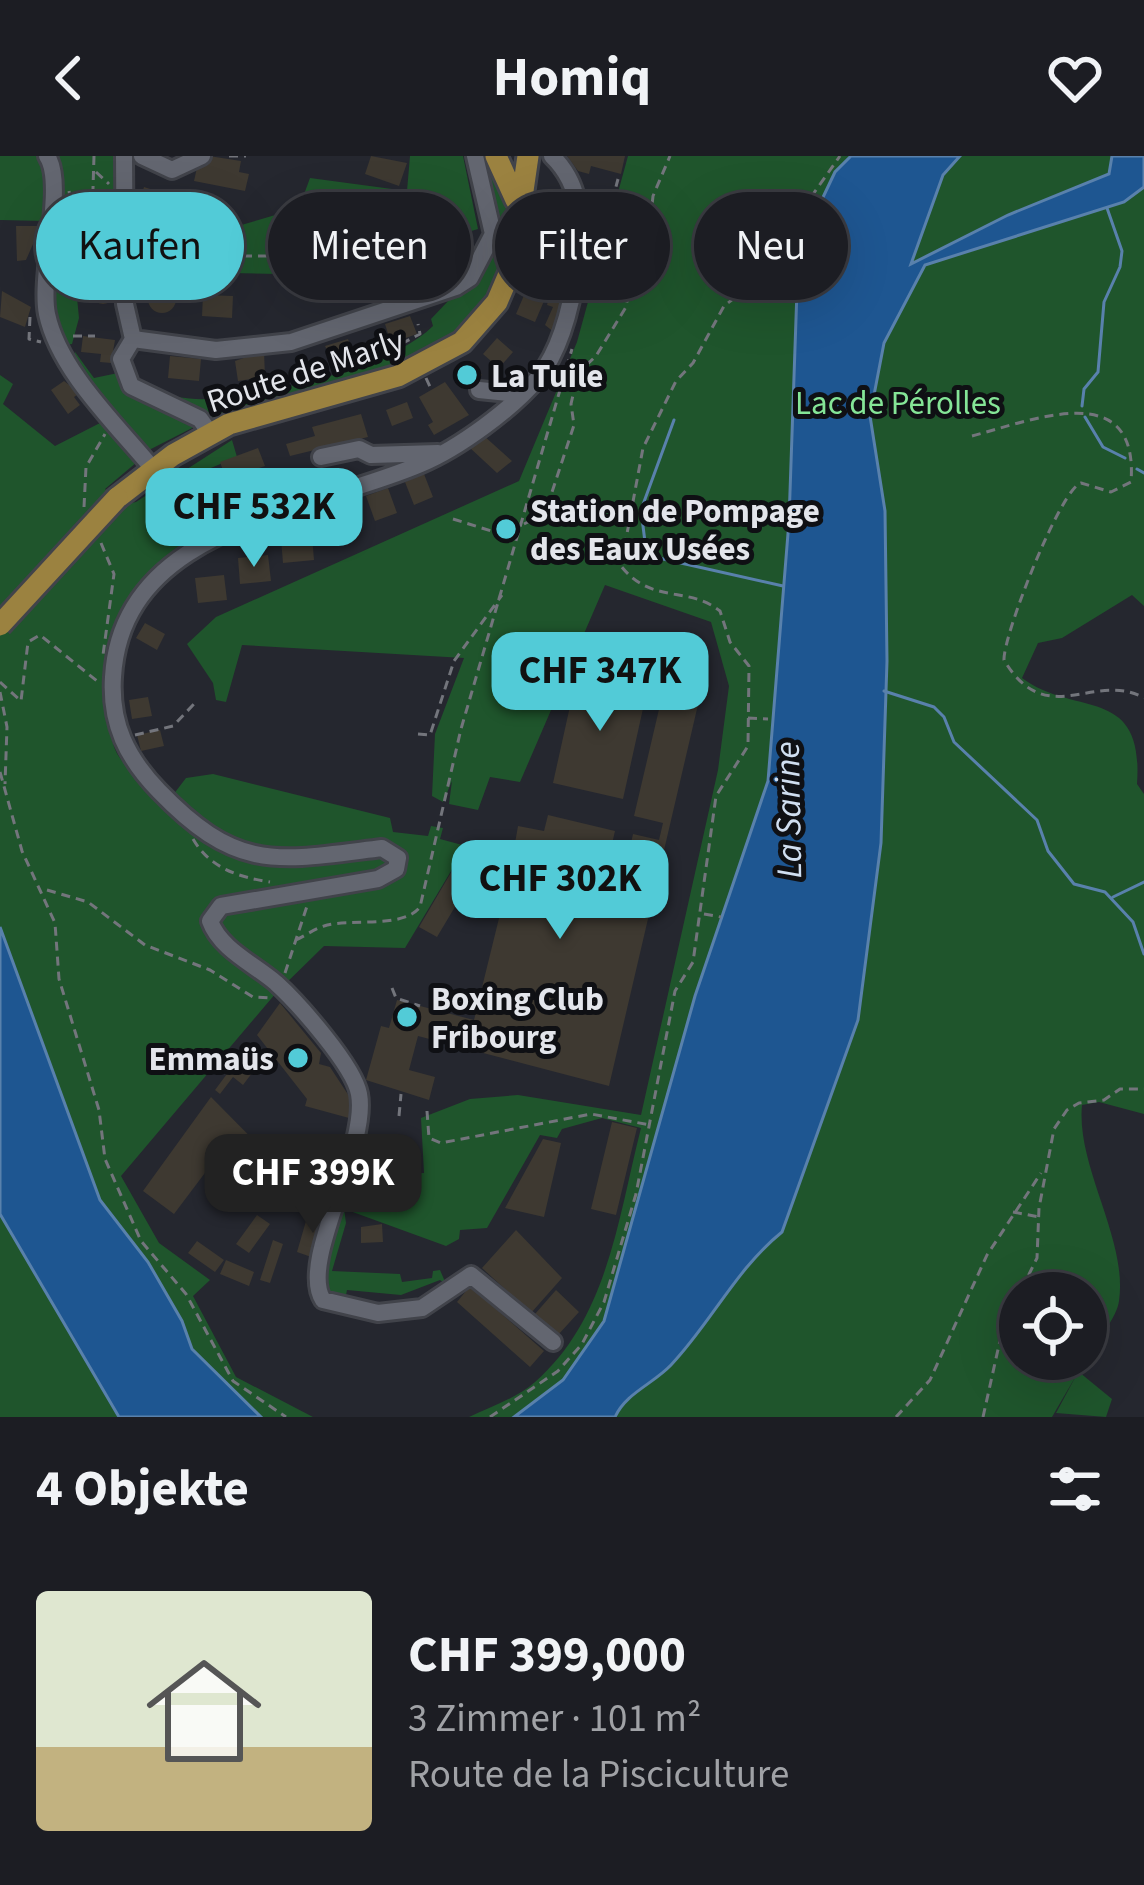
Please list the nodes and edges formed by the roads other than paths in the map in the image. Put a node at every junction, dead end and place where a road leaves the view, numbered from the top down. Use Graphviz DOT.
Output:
graph roads {
  1 [pos="47,156"];
  2 [pos="124,156"];
  3 [pos="142,156"];
  4 [pos="202,156"];
  5 [pos="475,156"];
  6 [pos="552,156"];
  7 [pos="513,161"];
  8 [pos="133,339"];
  9 [pos="479,389"];
  10 [pos="519,394"];
  11 [pos="210,434"];
  12 [pos="440,453"];
  13 [pos="321,458"];
  14 [pos="153,469"];
  15 [pos="0,625"];
  16 [pos="554,1342"];
  1 -- 14 [label="street"];
  2 -- 8 [label="street"];
  3 -- 4 [label="street"];
  5 -- 8 [label="street"];
  6 -- 10 [label="street"];
  7 -- 11 [label="main road, Route de Marly"];
  8 -- 11 [label="street"];
  9 -- 10 [label="street"];
  10 -- 12 [label="street"];
  11 -- 14 [label="main road, Route de Marly"];
  12 -- 13 [label="street"];
  12 -- 16 [label="street"];
  14 -- 15 [label="main road, Route de Marly, bridge"];
}
